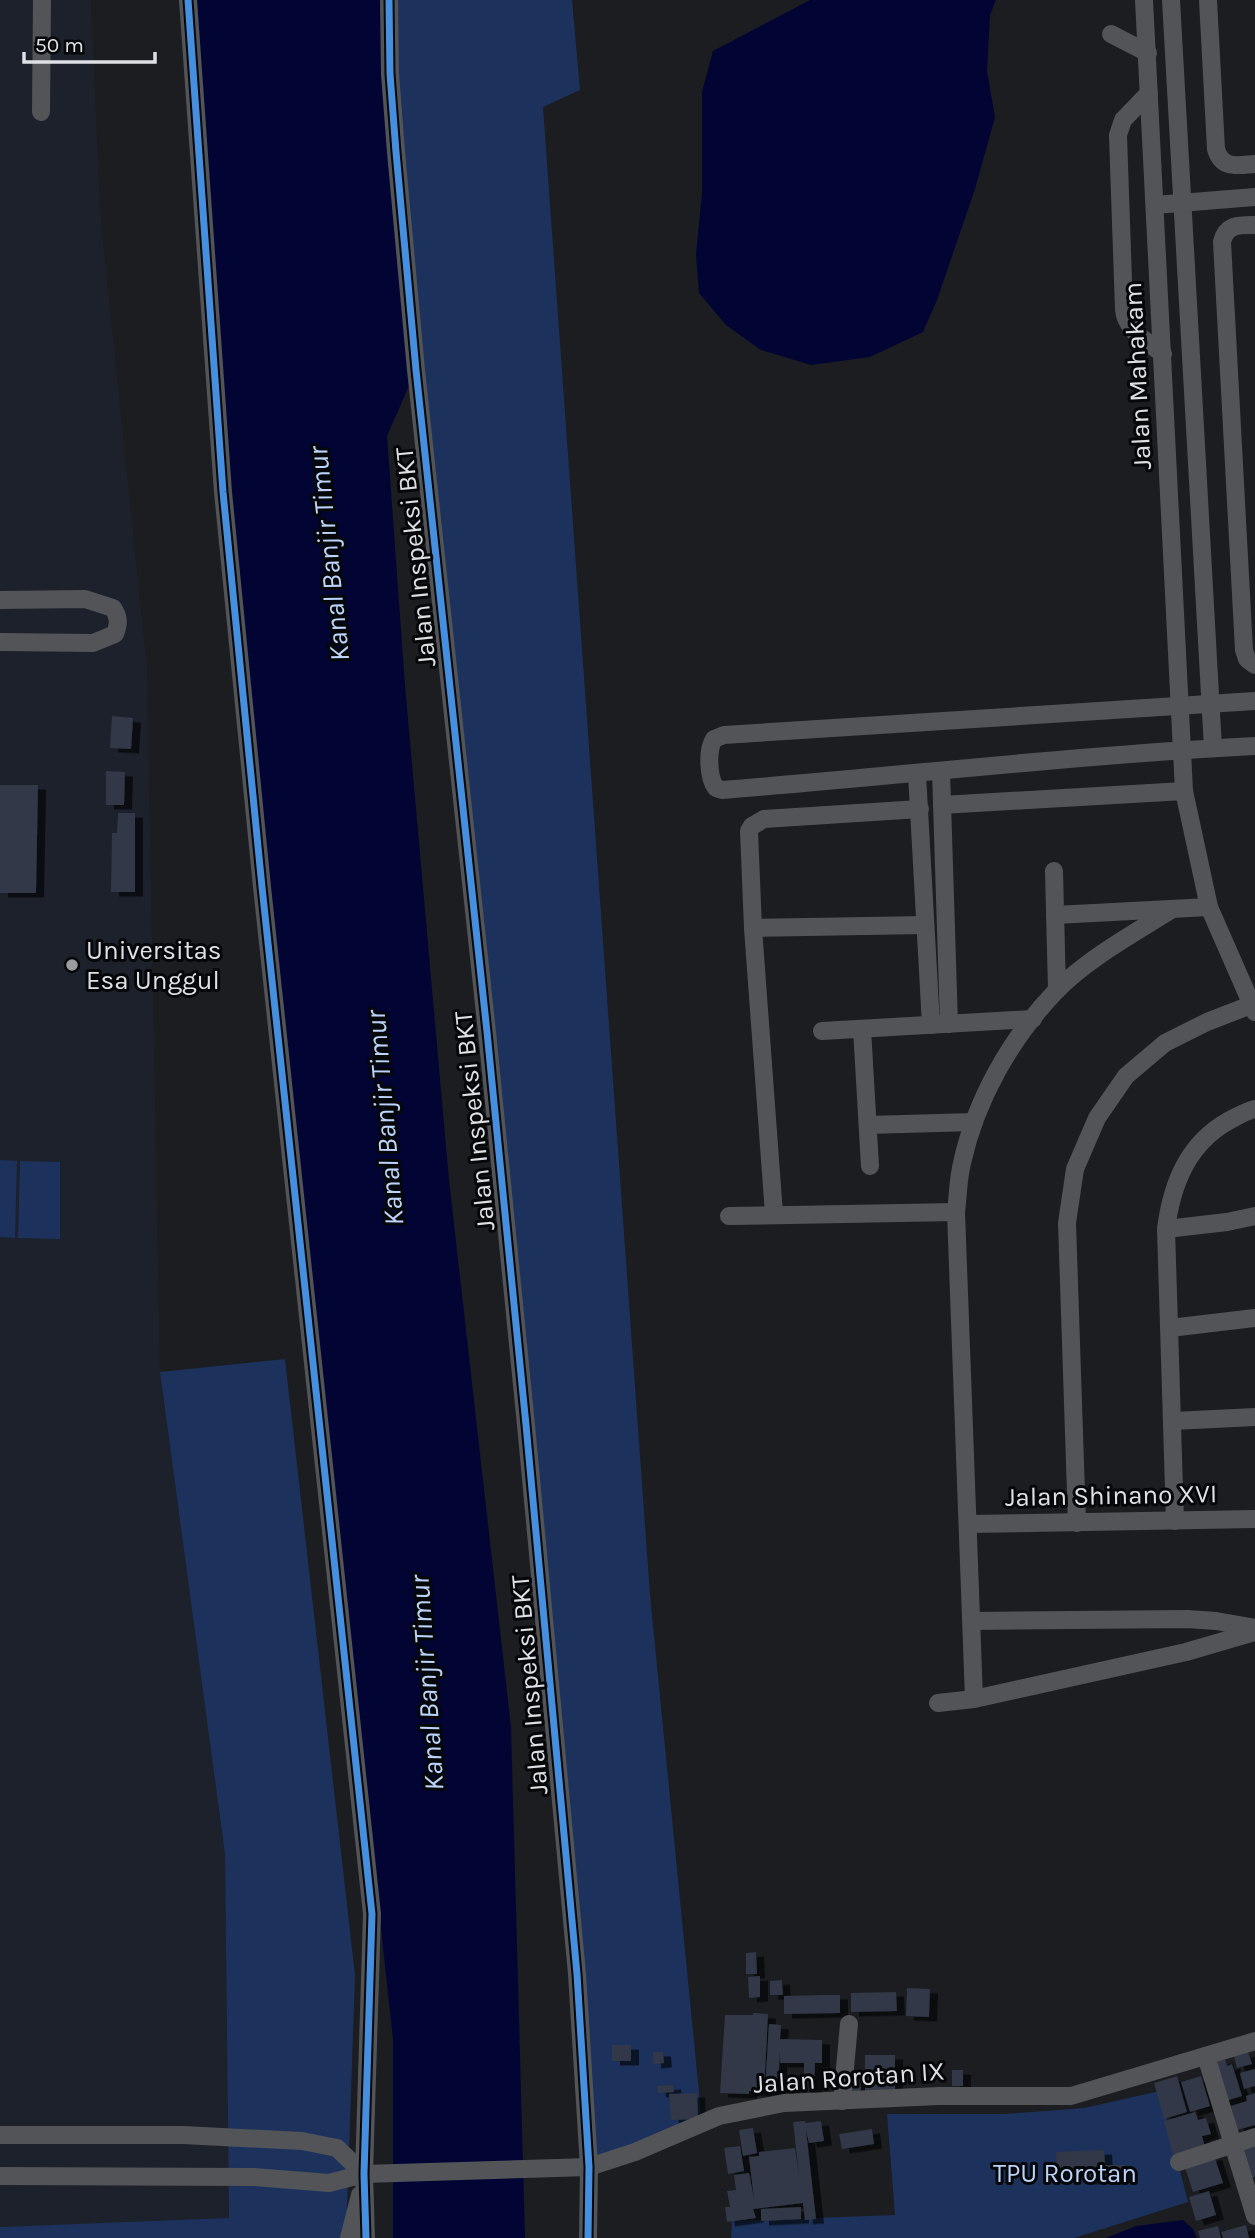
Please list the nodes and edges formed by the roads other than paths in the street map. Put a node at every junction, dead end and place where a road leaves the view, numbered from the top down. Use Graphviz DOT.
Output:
graph roads {
  1 [pos="43,0"];
  2 [pos="188,0"];
  3 [pos="389,0"];
  4 [pos="1144,0"];
  5 [pos="1171,0"];
  6 [pos="1208,0"];
  7 [pos="1111,34"];
  8 [pos="1147,53"];
  9 [pos="1149,93"];
  10 [pos="41,112"];
  11 [pos="1255,164"];
  12 [pos="1255,197"];
  13 [pos="1182,203"];
  14 [pos="1155,205"];
  15 [pos="1255,225"];
  16 [pos="1163,354"];
  17 [pos="1247,554"];
  18 [pos="0,600"];
  19 [pos="0,642"];
  20 [pos="1255,665"];
  21 [pos="1255,701"];
  22 [pos="1210,704"];
  23 [pos="1180,706"];
  24 [pos="1255,746"];
  25 [pos="1213,748"];
  26 [pos="1181,750"];
  27 [pos="941,771"];
  28 [pos="917,774"];
  29 [pos="1184,791"];
  30 [pos="942,813"];
  31 [pos="920,815"];
  32 [pos="1054,871"];
  33 [pos="1209,907"];
  34 [pos="1171,910"];
  35 [pos="1055,915"];
  36 [pos="925,925"];
  37 [pos="753,928"];
  38 [pos="1057,990"];
  39 [pos="1253,1009"];
  40 [pos="1033,1019"];
  41 [pos="940,1024"];
  42 [pos="862,1029"];
  43 [pos="822,1031"];
  44 [pos="1255,1109"];
  45 [pos="974,1122"];
  46 [pos="868,1125"];
  47 [pos="870,1166"];
  48 [pos="956,1212"];
  49 [pos="774,1214"];
  50 [pos="729,1216"];
  51 [pos="1255,1216"];
  52 [pos="1166,1229"];
  53 [pos="1255,1318"];
  54 [pos="1170,1328"];
  55 [pos="1255,1417"];
  56 [pos="1173,1421"];
  57 [pos="1255,1519"];
  58 [pos="1175,1521"];
  59 [pos="1077,1523"];
  60 [pos="968,1524"];
  61 [pos="973,1621"];
  62 [pos="1255,1630"];
  63 [pos="974,1699"];
  64 [pos="938,1703"];
  65 [pos="849,2024"];
  66 [pos="1255,2041"];
  67 [pos="1206,2056"];
  68 [pos="842,2101"];
  69 [pos="0,2135"];
  70 [pos="1255,2137"];
  71 [pos="1232,2144"];
  72 [pos="1179,2162"];
  73 [pos="589,2167"];
  74 [pos="364,2174"];
  75 [pos="0,2176"];
  76 [pos="1255,2216"];
  77 [pos="349,2238"];
  78 [pos="366,2238"];
  79 [pos="587,2238"];
  1 -- 10 [label="street"];
  2 -- 74 [label="street"];
  3 -- 73 [label="street, Jalan Inspeksi BKT"];
  4 -- 8 [label="street, Jalan Mahakam"];
  5 -- 13 [label="street, Jalan Mahakam"];
  6 -- 11 [label="street"];
  7 -- 8 [label="street"];
  8 -- 9 [label="street, Jalan Mahakam"];
  9 -- 14 [label="street, Jalan Mahakam"];
  9 -- 16 [label="street"];
  12 -- 13 [label="street"];
  13 -- 14 [label="street"];
  13 -- 22 [label="street, Jalan Mahakam"];
  14 -- 16 [label="street, Jalan Mahakam"];
  15 -- 17 [label="street"];
  16 -- 23 [label="street, Jalan Mahakam"];
  17 -- 20 [label="street"];
  18 -- 19 [label="street"];
  21 -- 22 [label="street"];
  22 -- 23 [label="street"];
  22 -- 25 [label="street, Jalan Mahakam"];
  23 -- 26 [label="street, Jalan Mahakam"];
  23 -- 28 [label="street"];
  24 -- 25 [label="street"];
  25 -- 26 [label="street"];
  26 -- 27 [label="street"];
  26 -- 29 [label="street, Jalan Mahakam"];
  27 -- 28 [label="street"];
  27 -- 30 [label="street"];
  28 -- 31 [label="street"];
  29 -- 30 [label="street"];
  29 -- 33 [label="street, Jalan Mahakam"];
  30 -- 31 [label="street"];
  30 -- 41 [label="street"];
  31 -- 36 [label="street"];
  31 -- 37 [label="street"];
  32 -- 35 [label="street"];
  33 -- 34 [label="street"];
  33 -- 39 [label="street, Jalan Mahakam"];
  34 -- 35 [label="street"];
  34 -- 38 [label="street"];
  35 -- 38 [label="street"];
  36 -- 37 [label="street"];
  36 -- 41 [label="street"];
  37 -- 49 [label="street"];
  38 -- 40 [label="street"];
  39 -- 59 [label="street"];
  40 -- 41 [label="street"];
  40 -- 45 [label="street"];
  41 -- 42 [label="street"];
  42 -- 43 [label="street"];
  42 -- 46 [label="street"];
  44 -- 52 [label="street"];
  45 -- 46 [label="street"];
  45 -- 48 [label="street"];
  46 -- 47 [label="street"];
  48 -- 49 [label="street"];
  48 -- 60 [label="street"];
  49 -- 50 [label="street"];
  51 -- 52 [label="street"];
  52 -- 54 [label="street"];
  53 -- 54 [label="street"];
  54 -- 56 [label="street"];
  55 -- 56 [label="street"];
  56 -- 58 [label="street"];
  57 -- 58 [label="street, Jalan Shinano XVI"];
  58 -- 59 [label="street, Jalan Shinano XVI"];
  59 -- 60 [label="street, Jalan Shinano XVI"];
  60 -- 61 [label="street"];
  61 -- 62 [label="street"];
  61 -- 63 [label="street"];
  62 -- 63 [label="street"];
  63 -- 64 [label="street"];
  65 -- 68 [label="street"];
  66 -- 67 [label="street, Jalan Rorotan IX"];
  67 -- 68 [label="street, Jalan Rorotan IX"];
  67 -- 71 [label="street"];
  68 -- 73 [label="street, Jalan Rorotan IX"];
  69 -- 74 [label="street"];
  70 -- 71 [label="street"];
  71 -- 72 [label="street"];
  71 -- 76 [label="street"];
  73 -- 74 [label="street, Jalan Rorotan IX"];
  73 -- 79 [label="street, Jalan Inspeksi BKT"];
  74 -- 75 [label="street, Jalan Rorotan IX"];
  74 -- 77 [label="street"];
  74 -- 78 [label="street"];
}
